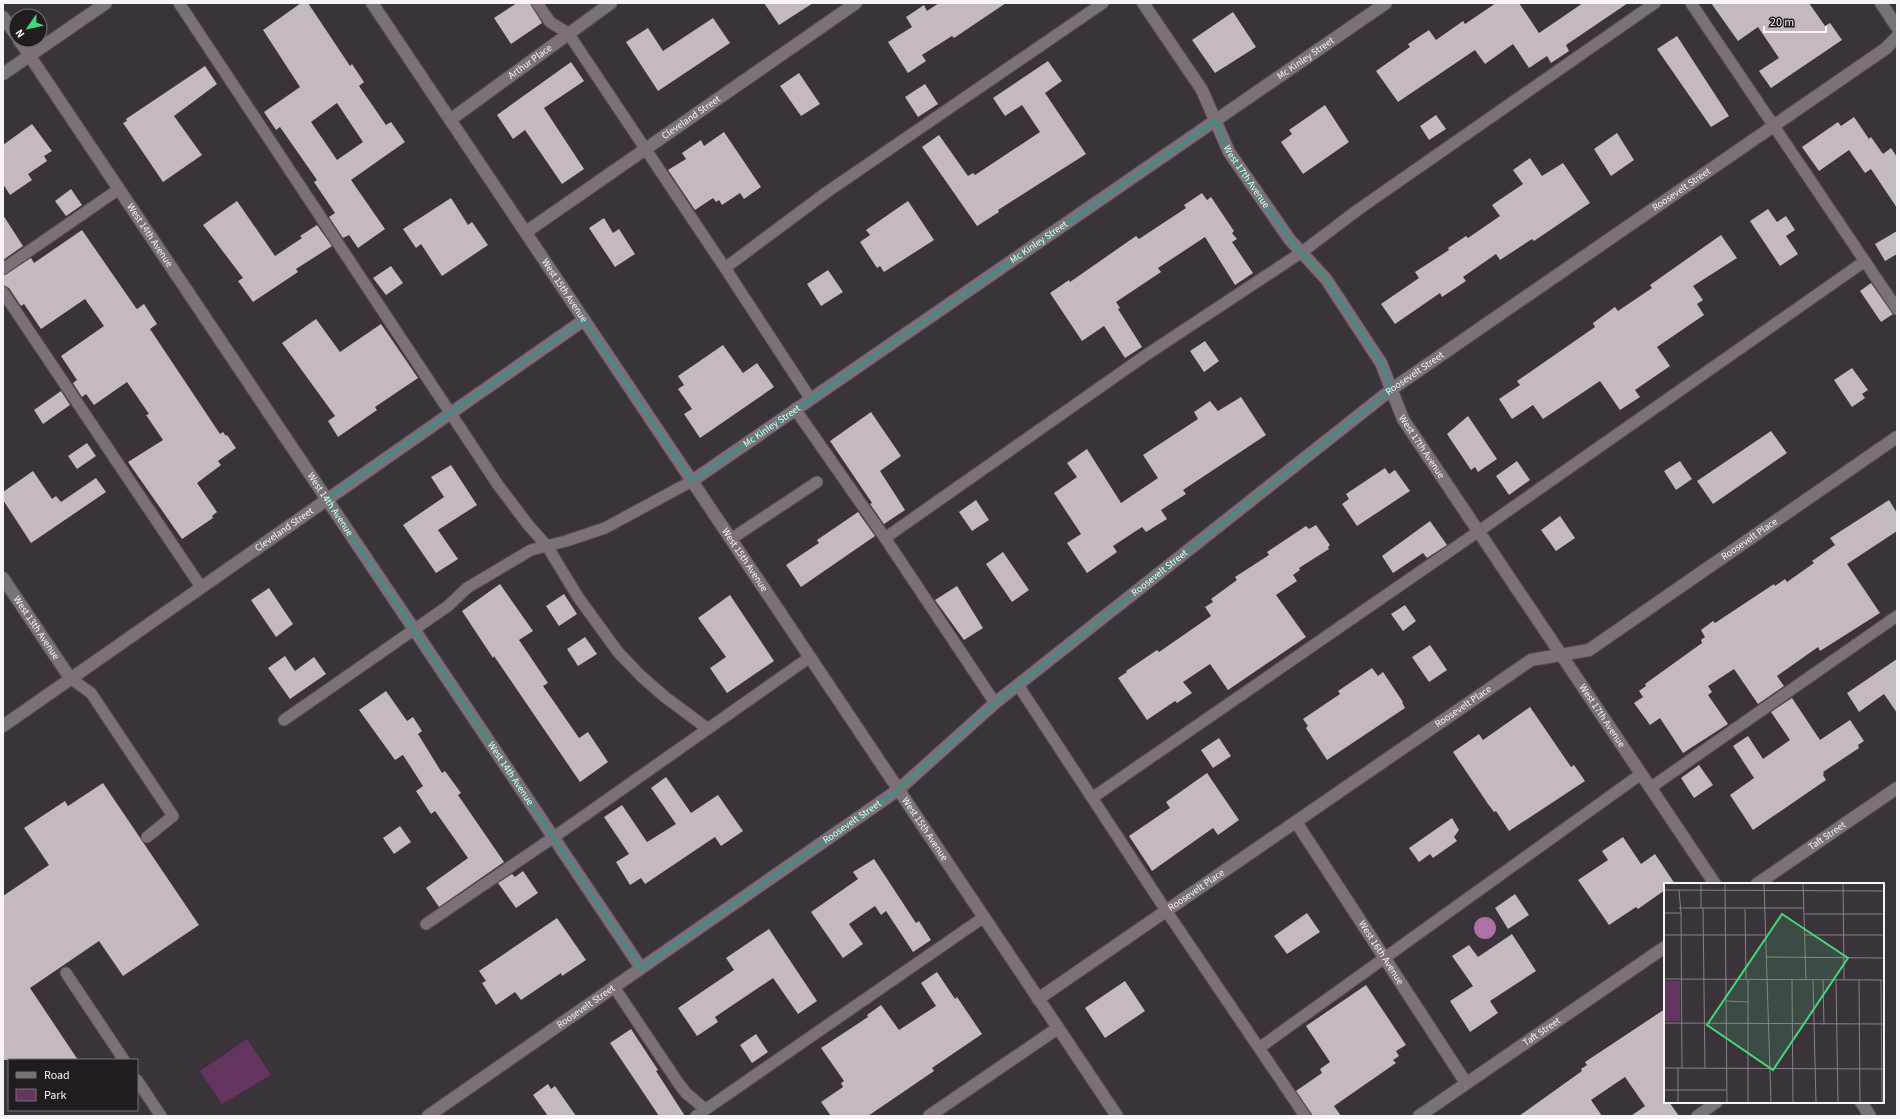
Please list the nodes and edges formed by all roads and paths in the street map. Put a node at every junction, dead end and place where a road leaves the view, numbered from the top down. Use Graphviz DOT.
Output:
graph roads {
  1 [pos="106,3"];
  2 [pos="179,3"];
  3 [pos="372,3"];
  4 [pos="537,3"];
  5 [pos="610,3"];
  6 [pos="856,3"];
  7 [pos="1104,3"];
  8 [pos="1143,3"];
  9 [pos="1386,3"];
  10 [pos="1655,3"];
  11 [pos="1691,3"];
  12 [pos="1881,3"];
  13 [pos="1897,27"];
  14 [pos="568,33"];
  15 [pos="1897,37"];
  16 [pos="24,48"];
  17 [pos="30,56"];
  18 [pos="3,74"];
  19 [pos="450,120"];
  20 [pos="1215,121"];
  21 [pos="1774,127"];
  22 [pos="645,148"];
  23 [pos="119,189"];
  24 [pos="526,232"];
  25 [pos="1302,252"];
  26 [pos="1865,261"];
  27 [pos="725,268"];
  28 [pos="3,269"];
  29 [pos="3,292"];
  30 [pos="1897,309"];
  31 [pos="584,320"];
  32 [pos="1392,389"];
  33 [pos="810,398"];
  34 [pos="794,409"];
  35 [pos="451,413"];
  36 [pos="1897,437"];
  37 [pos="692,481"];
  38 [pos="818,482"];
  39 [pos="326,499"];
  40 [pos="1479,531"];
  41 [pos="885,538"];
  42 [pos="731,539"];
  43 [pos="548,546"];
  44 [pos="3,578"];
  45 [pos="201,587"];
  46 [pos="1897,616"];
  47 [pos="414,630"];
  48 [pos="1561,654"];
  49 [pos="810,657"];
  50 [pos="70,678"];
  51 [pos="1018,684"];
  52 [pos="994,704"];
  53 [pos="284,720"];
  54 [pos="3,726"];
  55 [pos="708,729"];
  56 [pos="1642,774"];
  57 [pos="1650,788"];
  58 [pos="1897,788"];
  59 [pos="898,790"];
  60 [pos="1092,798"];
  61 [pos="1296,822"];
  62 [pos="147,837"];
  63 [pos="554,837"];
  64 [pos="1714,883"];
  65 [pos="1758,883"];
  66 [pos="1167,912"];
  67 [pos="984,917"];
  68 [pos="426,924"];
  69 [pos="1664,948"];
  70 [pos="1385,958"];
  71 [pos="641,968"];
  72 [pos="66,973"];
  73 [pos="614,987"];
  74 [pos="1038,999"];
  75 [pos="1058,1028"];
  76 [pos="1259,1048"];
  77 [pos="123,1059"];
  78 [pos="138,1082"];
  79 [pos="1466,1083"];
  80 [pos="1716,1103"];
  81 [pos="1862,1103"];
  82 [pos="705,1109"];
  83 [pos="935,1114"];
  84 [pos="1302,1115"];
  85 [pos="161,1116"];
  86 [pos="428,1116"];
  87 [pos="696,1116"];
  88 [pos="1117,1116"];
  89 [pos="1419,1116"];
  90 [pos="1697,1116"];
  91 [pos="1870,1116"];
  1 -- 17 [label="street"];
  2 -- 35 [label="lane"];
  3 -- 19 [label="street, West 15th Avenue"];
  4 -- 14 [label="lane"];
  5 -- 14 [label="street, Arthur Place"];
  6 -- 22 [label="street, Cleveland Street"];
  7 -- 27 [label="lane"];
  8 -- 20 [label="street, West 17th Avenue"];
  9 -- 20 [label="street, Mc Kinley Street"];
  10 -- 25 [label="lane"];
  11 -- 21 [label="lane"];
  12 -- 13 [label="street"];
  14 -- 19 [label="street, Arthur Place"];
  14 -- 22 [label="lane"];
  15 -- 21 [label="street, Roosevelt Street"];
  16 -- 17 [label="street, West 14th Avenue"];
  17 -- 18 [label="street"];
  17 -- 23 [label="street, West 14th Avenue"];
  19 -- 24 [label="street, West 15th Avenue"];
  20 -- 25 [label="street, West 17th Avenue"];
  20 -- 33 [label="street, Mc Kinley Street"];
  21 -- 26 [label="lane"];
  21 -- 32 [label="street, Roosevelt Street"];
  22 -- 24 [label="street, Cleveland Street"];
  22 -- 27 [label="lane"];
  23 -- 28 [label="lane"];
  23 -- 39 [label="street, West 14th Avenue"];
  24 -- 31 [label="street, West 15th Avenue"];
  25 -- 32 [label="street, West 17th Avenue"];
  25 -- 41 [label="lane"];
  26 -- 30 [label="lane"];
  26 -- 40 [label="lane"];
  27 -- 33 [label="lane"];
  29 -- 45 [label="lane"];
  31 -- 35 [label="street, Cleveland Street"];
  31 -- 37 [label="street, West 15th Avenue"];
  32 -- 40 [label="street, West 17th Avenue"];
  32 -- 51 [label="street, Roosevelt Street"];
  33 -- 34 [label="street, Mc Kinley Street"];
  34 -- 37 [label="street, Mc Kinley Street"];
  34 -- 41 [label="lane"];
  35 -- 39 [label="street, Cleveland Street"];
  35 -- 43 [label="lane"];
  36 -- 48 [label="street, Roosevelt Place"];
  37 -- 42 [label="street, West 15th Avenue"];
  37 -- 43 [label="lane"];
  38 -- 42 [label="lane"];
  39 -- 45 [label="street, Cleveland Street"];
  39 -- 47 [label="street, West 14th Avenue"];
  40 -- 48 [label="street, West 17th Avenue"];
  40 -- 60 [label="lane"];
  41 -- 52 [label="lane"];
  42 -- 49 [label="street, West 15th Avenue"];
  43 -- 47 [label="lane"];
  43 -- 55 [label="lane"];
  44 -- 50 [label="street, West 13th Avenue"];
  45 -- 50 [label="street, Cleveland Street"];
  46 -- 57 [label="lane"];
  47 -- 53 [label="lane"];
  47 -- 63 [label="street, West 14th Avenue"];
  48 -- 56 [label="street, West 17th Avenue"];
  48 -- 61 [label="street, Roosevelt Place"];
  49 -- 55 [label="lane"];
  49 -- 59 [label="street, West 15th Avenue"];
  50 -- 54 [label="street, Cleveland Street"];
  50 -- 62 [label="lane"];
  51 -- 52 [label="street, Roosevelt Street"];
  51 -- 60 [label="lane"];
  52 -- 59 [label="street, Roosevelt Street"];
  55 -- 63 [label="lane"];
  56 -- 57 [label="street, West 17th Avenue"];
  56 -- 70 [label="lane"];
  57 -- 64 [label="street, West 17th Avenue"];
  58 -- 65 [label="street, Taft Street"];
  59 -- 67 [label="street, West 15th Avenue"];
  59 -- 71 [label="street, Roosevelt Street"];
  60 -- 66 [label="lane"];
  61 -- 66 [label="street, Roosevelt Place"];
  61 -- 70 [label="street, West 16th Avenue"];
  63 -- 68 [label="lane"];
  63 -- 71 [label="street, West 14th Avenue"];
  66 -- 74 [label="street, Roosevelt Place"];
  66 -- 76 [label="lane"];
  67 -- 74 [label="street, West 15th Avenue"];
  67 -- 82 [label="lane"];
  69 -- 79 [label="street, Taft Street"];
  70 -- 76 [label="lane"];
  70 -- 79 [label="street, West 16th Avenue"];
  71 -- 73 [label="street, Roosevelt Street"];
  72 -- 77 [label="lane"];
  73 -- 82 [label="lane"];
  73 -- 86 [label="street, Roosevelt Street"];
  74 -- 75 [label="street, West 15th Avenue"];
  75 -- 83 [label="street"];
  75 -- 88 [label="street, West 15th Avenue"];
  76 -- 84 [label="lane"];
  78 -- 85 [label="lane"];
  79 -- 89 [label="street, Taft Street"];
  80 -- 90 [label="lane"];
  81 -- 91 [label="street"];
  82 -- 87 [label="lane"];
}
